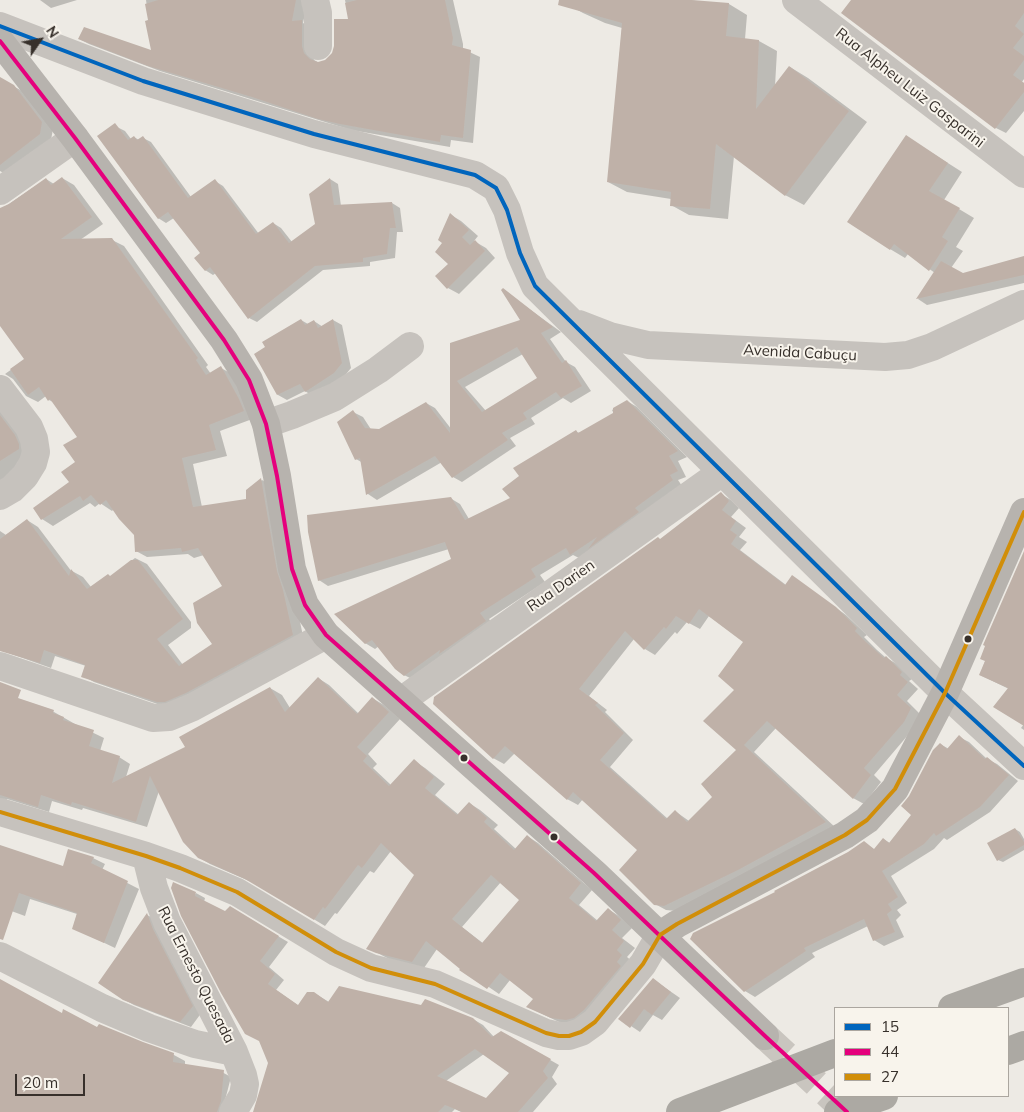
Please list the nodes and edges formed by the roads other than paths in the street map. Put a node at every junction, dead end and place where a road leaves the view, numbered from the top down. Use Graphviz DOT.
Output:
graph roads {
  1 [pos="315,0"];
  2 [pos="796,0"];
  3 [pos="0,26"];
  4 [pos="0,41"];
  5 [pos="318,46"];
  6 [pos="75,138"];
  7 [pos="1024,174"];
  8 [pos="0,192"];
  9 [pos="1024,304"];
  10 [pos="568,320"];
  11 [pos="410,346"];
  12 [pos="0,389"];
  13 [pos="266,424"];
  14 [pos="722,472"];
  15 [pos="0,496"];
  16 [pos="1024,512"];
  17 [pos="326,635"];
  18 [pos="0,666"];
  19 [pos="945,693"];
  20 [pos="400,701"];
  21 [pos="1024,766"];
  22 [pos="0,812"];
  23 [pos="146,856"];
  24 [pos="660,935"];
  25 [pos="0,956"];
  26 [pos="1024,982"];
  27 [pos="955,1007"];
  28 [pos="765,1036"];
  29 [pos="1024,1045"];
  30 [pos="1009,1051"];
  31 [pos="234,1052"];
  32 [pos="834,1053"];
  33 [pos="881,1097"];
  34 [pos="233,1112"];
  35 [pos="680,1112"];
  36 [pos="838,1112"];
  1 -- 5 [label="street"];
  2 -- 7 [label="street, Rua Alpheu Luiz Gasparini"];
  3 -- 10 [label="street"];
  4 -- 6 [label="street"];
  6 -- 8 [label="street"];
  6 -- 13 [label="street"];
  9 -- 10 [label="street, Avenida Cabuçu"];
  10 -- 14 [label="street"];
  11 -- 13 [label="street"];
  12 -- 15 [label="street"];
  13 -- 17 [label="street"];
  14 -- 19 [label="street"];
  14 -- 20 [label="street, Rua Darien"];
  16 -- 19 [label="street"];
  17 -- 18 [label="street"];
  17 -- 20 [label="street"];
  19 -- 21 [label="street"];
  19 -- 24 [label="street"];
  20 -- 24 [label="street"];
  22 -- 23 [label="street"];
  23 -- 24 [label="street"];
  23 -- 31 [label="street, Rua Ernesto Quesada"];
  24 -- 28 [label="street"];
  25 -- 31 [label="street, Rua Ernesto Quesada"];
  26 -- 27 [label="highway"];
  29 -- 30 [label="highway"];
  31 -- 34 [label="street"];
  32 -- 35 [label="highway"];
  33 -- 36 [label="highway"];
}
